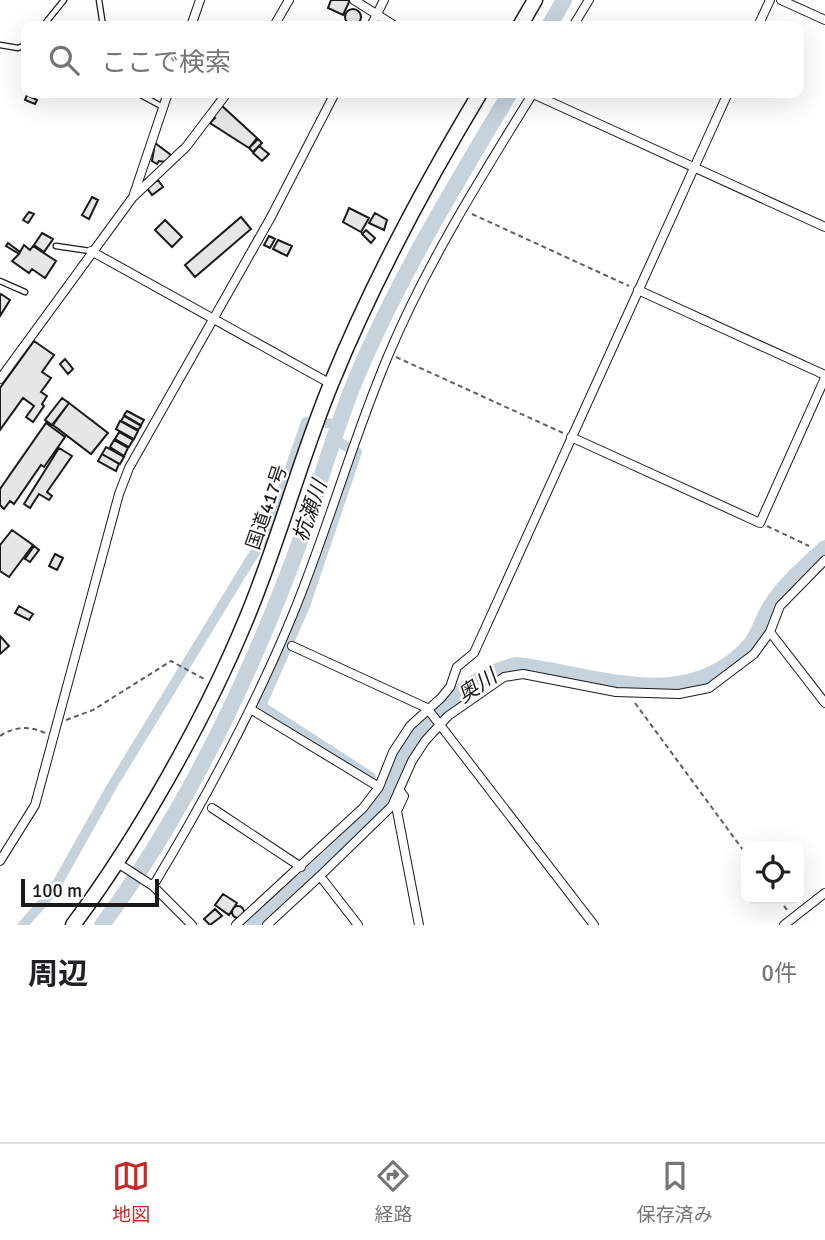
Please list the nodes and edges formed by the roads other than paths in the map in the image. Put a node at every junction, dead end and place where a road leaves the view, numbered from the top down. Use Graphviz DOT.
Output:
graph roads {
  1 [pos="64,0"];
  2 [pos="99,0"];
  3 [pos="200,0"];
  4 [pos="289,0"];
  5 [pos="354,0"];
  6 [pos="384,0"];
  7 [pos="535,0"];
  8 [pos="589,0"];
  9 [pos="770,0"];
  10 [pos="781,0"];
  11 [pos="377,15"];
  12 [pos="825,20"];
  13 [pos="47,21"];
  14 [pos="102,21"];
  15 [pos="193,21"];
  16 [pos="277,21"];
  17 [pos="374,21"];
  18 [pos="387,21"];
  19 [pos="523,21"];
  20 [pos="576,21"];
  21 [pos="760,21"];
  22 [pos="0,44"];
  23 [pos="21,47"];
  24 [pos="146,98"];
  25 [pos="166,98"];
  26 [pos="223,98"];
  27 [pos="332,98"];
  28 [pos="477,98"];
  29 [pos="529,98"];
  30 [pos="543,98"];
  31 [pos="726,98"];
  32 [pos="163,107"];
  33 [pos="694,167"];
  34 [pos="133,197"];
  35 [pos="825,227"];
  36 [pos="56,246"];
  37 [pos="91,251"];
  38 [pos="0,281"];
  39 [pos="638,290"];
  40 [pos="25,292"];
  41 [pos="214,317"];
  42 [pos="825,377"];
  43 [pos="0,379"];
  44 [pos="331,384"];
  45 [pos="571,437"];
  46 [pos="825,560"];
  47 [pos="770,632"];
  48 [pos="292,646"];
  49 [pos="825,703"];
  50 [pos="427,708"];
  51 [pos="252,710"];
  52 [pos="440,723"];
  53 [pos="379,787"];
  54 [pos="400,791"];
  55 [pos="212,808"];
  56 [pos="0,861"];
  57 [pos="118,863"];
  58 [pos="301,867"];
  59 [pos="320,876"];
  60 [pos="151,884"];
  61 [pos="825,893"];
  62 [pos="73,925"];
  63 [pos="192,925"];
  64 [pos="236,925"];
  65 [pos="267,925"];
  66 [pos="358,925"];
  67 [pos="419,925"];
  68 [pos="594,925"];
  69 [pos="785,925"];
  1 -- 13 [label="lane"];
  2 -- 14 [label="lane"];
  3 -- 15 [label="street"];
  4 -- 16 [label="street"];
  5 -- 11 [label="street"];
  6 -- 11 [label="street"];
  7 -- 19 [label="highway"];
  8 -- 20 [label="street"];
  9 -- 21 [label="street"];
  10 -- 12 [label="street"];
  11 -- 17 [label="street"];
  11 -- 18 [label="street"];
  22 -- 23 [label="lane"];
  24 -- 32 [label="lane"];
  25 -- 32 [label="street"];
  26 -- 34 [label="street"];
  27 -- 41 [label="street"];
  28 -- 44 [label="highway, 国道417号"];
  29 -- 51 [label="street"];
  30 -- 33 [label="street"];
  31 -- 33 [label="street"];
  32 -- 34 [label="street"];
  33 -- 35 [label="street"];
  33 -- 39 [label="street"];
  34 -- 37 [label="street"];
  36 -- 37 [label="lane"];
  37 -- 41 [label="street"];
  37 -- 43 [label="street"];
  38 -- 40 [label="lane"];
  39 -- 42 [label="street"];
  39 -- 45 [label="street"];
  41 -- 44 [label="street"];
  41 -- 56 [label="street"];
  42 -- 45 [label="street"];
  44 -- 57 [label="highway, 国道417号"];
  45 -- 50 [label="street"];
  46 -- 47 [label="street"];
  47 -- 49 [label="street"];
  47 -- 52 [label="street"];
  48 -- 50 [label="street"];
  50 -- 52 [label="street"];
  50 -- 53 [label="street"];
  51 -- 53 [label="street"];
  51 -- 60 [label="street"];
  52 -- 54 [label="street"];
  52 -- 68 [label="street"];
  53 -- 58 [label="street"];
  54 -- 59 [label="street"];
  54 -- 67 [label="street"];
  55 -- 58 [label="street"];
  57 -- 60 [label="street"];
  57 -- 62 [label="highway, 国道417号"];
  58 -- 64 [label="street"];
  59 -- 65 [label="street"];
  59 -- 66 [label="street"];
  60 -- 63 [label="street"];
  61 -- 69 [label="street"];
}
